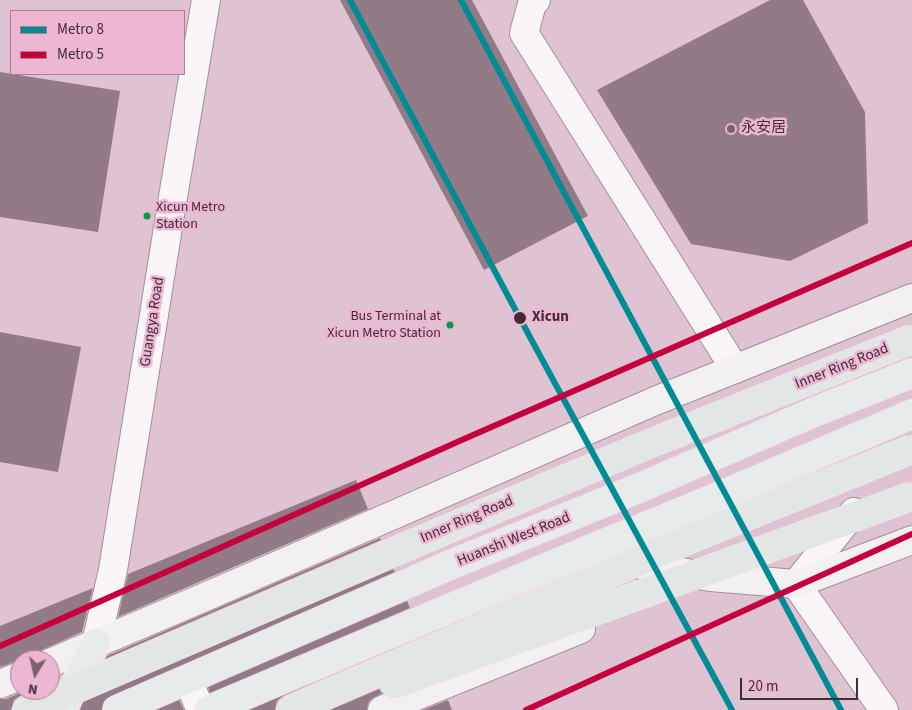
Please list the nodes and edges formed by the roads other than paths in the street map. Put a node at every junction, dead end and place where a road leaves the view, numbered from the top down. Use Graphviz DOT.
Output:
graph roads {
  1 [pos="206,0"];
  2 [pos="536,0"];
  3 [pos="912,298"];
  4 [pos="912,339"];
  5 [pos="735,370"];
  6 [pos="912,373"];
  7 [pos="912,414"];
  8 [pos="912,449"];
  9 [pos="912,483"];
  10 [pos="912,496"];
  11 [pos="858,506"];
  12 [pos="912,540"];
  13 [pos="578,554"];
  14 [pos="710,577"];
  15 [pos="796,584"];
  16 [pos="96,643"];
  17 [pos="60,659"];
  18 [pos="187,679"];
  19 [pos="26,710"];
  20 [pos="62,710"];
  21 [pos="117,710"];
  22 [pos="201,710"];
  23 [pos="209,710"];
  24 [pos="290,710"];
  25 [pos="322,710"];
  26 [pos="382,710"];
  27 [pos="884,710"];
  1 -- 16 [label="street, Guangya Road"];
  2 -- 5 [label="street"];
  3 -- 5 [label="main road"];
  4 -- 19 [label="highway, Inner Ring Road, bridge"];
  5 -- 16 [label="main road"];
  6 -- 18 [label="main road, Huanshi West Road"];
  7 -- 13 [label="main road"];
  8 -- 24 [label="highway, bridge"];
  9 -- 11 [label="street"];
  10 -- 25 [label="highway, bridge"];
  11 -- 14 [label="street"];
  11 -- 15 [label="street"];
  12 -- 15 [label="main road"];
  13 -- 14 [label="main road"];
  13 -- 23 [label="main road"];
  14 -- 15 [label="main road"];
  14 -- 26 [label="main road"];
  15 -- 27 [label="street"];
  16 -- 17 [label="main road"];
  16 -- 20 [label="main road"];
  18 -- 21 [label="main road, Huanshi West Road"];
  18 -- 22 [label="street"];
}
